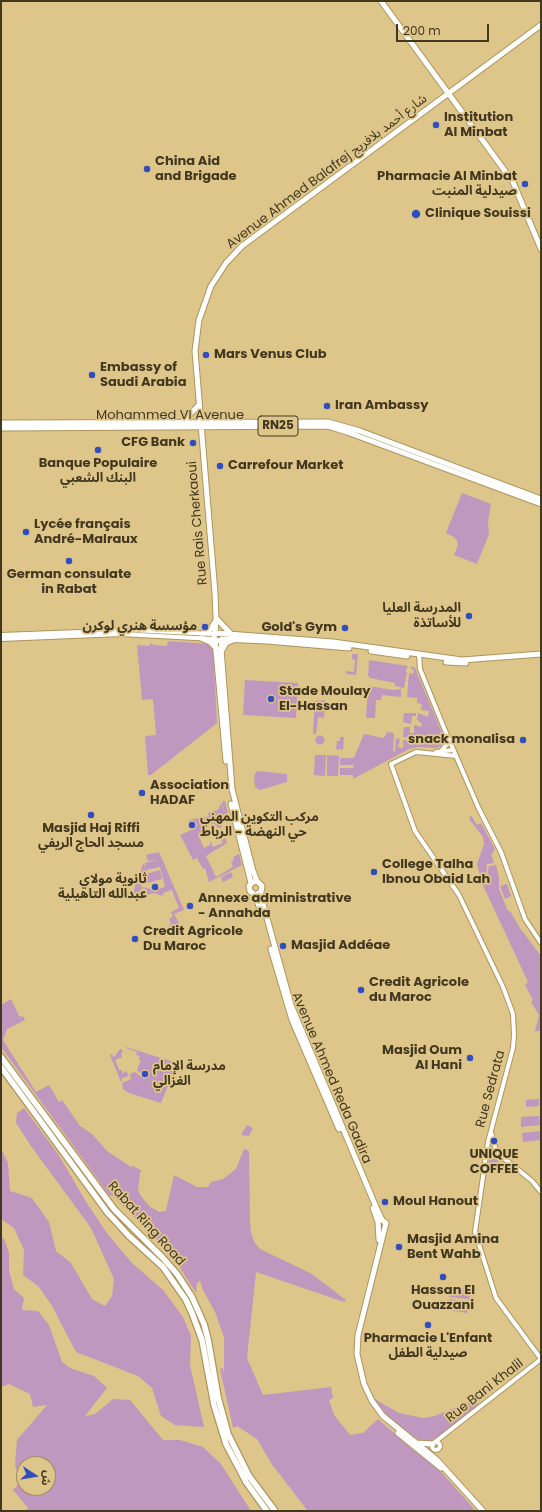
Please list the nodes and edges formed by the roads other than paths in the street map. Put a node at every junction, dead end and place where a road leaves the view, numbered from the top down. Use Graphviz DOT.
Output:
graph roads {
  1 [pos="381,1"];
  2 [pos="541,25"];
  3 [pos="449,95"];
  4 [pos="541,249"];
  5 [pos="199,405"];
  6 [pos="182,422"];
  7 [pos="1,423"];
  8 [pos="200,424"];
  9 [pos="1,428"];
  10 [pos="541,499"];
  11 [pos="541,504"];
  12 [pos="216,618"];
  13 [pos="1,635"];
  14 [pos="203,636"];
  15 [pos="218,637"];
  16 [pos="233,637"];
  17 [pos="1,639"];
  18 [pos="217,649"];
  19 [pos="221,653"];
  20 [pos="541,654"];
  21 [pos="418,656"];
  22 [pos="541,658"];
  23 [pos="450,741"];
  24 [pos="453,750"];
  25 [pos="441,751"];
  26 [pos="434,753"];
  27 [pos="456,756"];
  28 [pos="254,882"];
  29 [pos="257,894"];
  30 [pos="541,943"];
  31 [pos="1,1057"];
  32 [pos="1,1067"];
  33 [pos="491,1132"];
  34 [pos="541,1192"];
  35 [pos="381,1224"];
  36 [pos="541,1359"];
  37 [pos="415,1443"];
  38 [pos="435,1444"];
  39 [pos="430,1454"];
  40 [pos="267,1511"];
  41 [pos="275,1511"];
  42 [pos="479,1511"];
  43 [pos="483,1511"];
  1 -- 3 [label="main road"];
  2 -- 3 [label="main road, Avenue Ahmed Balafrej شارع أحمد بلافريج"];
  3 -- 4 [label="main road"];
  3 -- 5 [label="main road, Avenue Ahmed Balafrej شارع أحمد بلافريج"];
  5 -- 6 [label="main road"];
  5 -- 8 [label="main road, Avenue Ahmed Balafrej شارع أحمد بلافريج"];
  6 -- 7 [label="main road, RN25"];
  6 -- 8 [label="main road, RN25"];
  8 -- 9 [label="main road, Mohammed VI Avenue / RN25"];
  8 -- 10 [label="main road, RN25"];
  8 -- 11 [label="main road, Mohammed VI Avenue / RN25"];
  8 -- 12 [label="main road, Rue Rais Cherkaoui"];
  12 -- 14 [label="main road"];
  12 -- 15 [label="main road"];
  12 -- 16 [label="main road"];
  13 -- 14 [label="street"];
  14 -- 15 [label="street"];
  14 -- 17 [label="street"];
  14 -- 18 [label="main road"];
  15 -- 16 [label="main road"];
  15 -- 18 [label="main road"];
  15 -- 19 [label="main road"];
  16 -- 19 [label="main road"];
  16 -- 21 [label="main road"];
  18 -- 28 [label="main road"];
  19 -- 28 [label="main road"];
  20 -- 21 [label="main road"];
  21 -- 22 [label="main road"];
  21 -- 23 [label="street"];
  23 -- 24 [label="street"];
  23 -- 25 [label="street"];
  24 -- 25 [label="street"];
  24 -- 27 [label="street"];
  25 -- 26 [label="street"];
  26 -- 27 [label="street"];
  26 -- 33 [label="street, Rue Sedrata"];
  27 -- 30 [label="street"];
  28 -- 29 [label="main road"];
  28 -- 29 [label="main road"];
  29 -- 35 [label="main road, Avenue Ahmed Reda Gadira"];
  31 -- 41 [label="highway, Rabat Ring Road"];
  32 -- 40 [label="highway, Rabat Ring Road"];
  33 -- 34 [label="street"];
  33 -- 36 [label="street, Rue Sedrata"];
  35 -- 37 [label="main road, Avenue Ahmed Reda Gadira"];
  35 -- 39 [label="main road, Avenue Ahmed Reda Gadira"];
  36 -- 38 [label="street, Rue Bani Khalil"];
  37 -- 38 [label="main road"];
  37 -- 39 [label="main road, Avenue Ahmed Reda Gadira"];
  38 -- 39 [label="street, Rue Bani Khalil"];
  38 -- 39 [label="street, Rue Bani Khalil"];
  39 -- 42 [label="main road, Avenue Ahmed Reda Gadira"];
  39 -- 43 [label="main road"];
}
